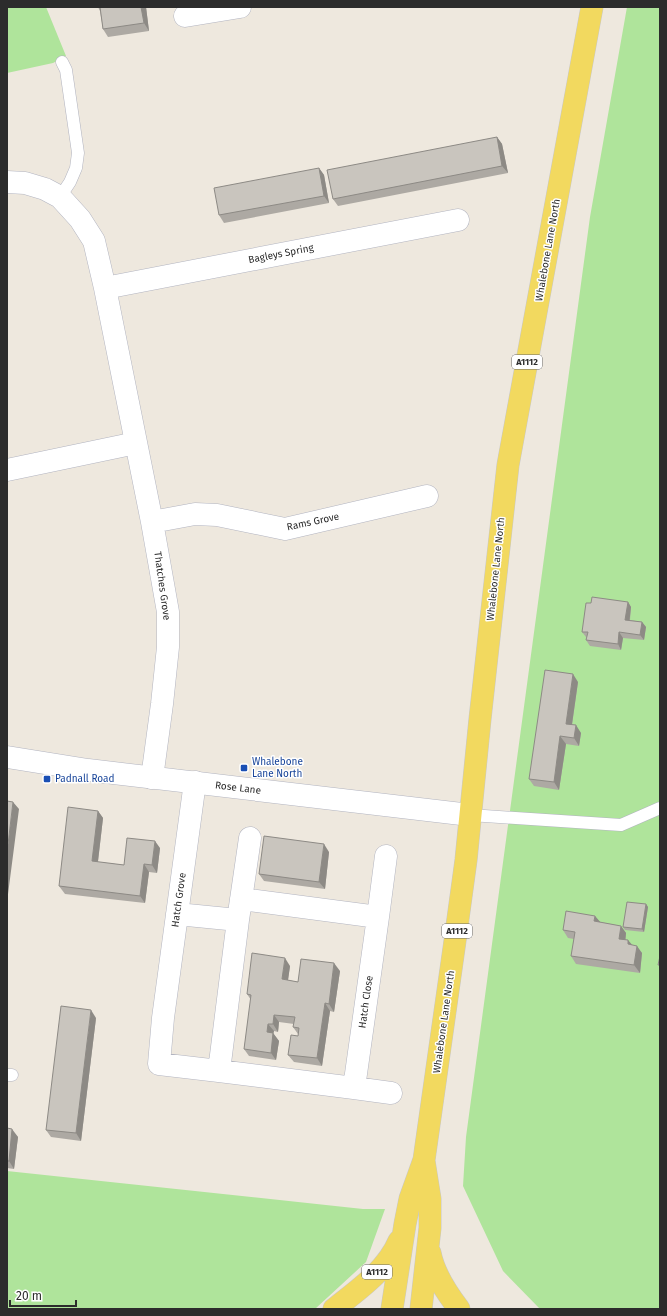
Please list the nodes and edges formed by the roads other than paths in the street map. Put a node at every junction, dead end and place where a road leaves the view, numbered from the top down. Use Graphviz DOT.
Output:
graph roads {
  1 [pos="240,7"];
  2 [pos="592,7"];
  3 [pos="185,16"];
  4 [pos="62,62"];
  5 [pos="7,182"];
  6 [pos="60,197"];
  7 [pos="458,220"];
  8 [pos="105,288"];
  9 [pos="136,443"];
  10 [pos="7,470"];
  11 [pos="427,496"];
  12 [pos="152,522"];
  13 [pos="7,757"];
  14 [pos="152,778"];
  15 [pos="195,782"];
  16 [pos="660,808"];
  17 [pos="470,816"];
  18 [pos="250,838"];
  19 [pos="386,856"];
  20 [pos="239,910"];
  21 [pos="177,914"];
  22 [pos="378,917"];
  23 [pos="219,1071"];
  24 [pos="354,1088"];
  25 [pos="391,1093"];
  26 [pos="424,1160"];
  27 [pos="405,1224"];
  28 [pos="430,1228"];
  29 [pos="334,1309"];
  30 [pos="392,1309"];
  31 [pos="421,1309"];
  32 [pos="459,1309"];
  1 -- 3 [label="street"];
  2 -- 17 [label="main road, Whalebone Lane North / A1112"];
  4 -- 6 [label="lane"];
  5 -- 6 [label="street, Thatches Grove"];
  6 -- 8 [label="street, Thatches Grove"];
  7 -- 8 [label="street, Bagleys Spring"];
  8 -- 9 [label="street, Thatches Grove"];
  9 -- 10 [label="street"];
  9 -- 12 [label="street, Thatches Grove"];
  11 -- 12 [label="street, Rams Grove"];
  12 -- 14 [label="street, Thatches Grove"];
  13 -- 14 [label="street, Rose Lane"];
  14 -- 15 [label="street, Rose Lane"];
  15 -- 17 [label="street, Rose Lane"];
  15 -- 21 [label="street, Hatch Grove"];
  16 -- 17 [label="lane"];
  17 -- 26 [label="main road, Whalebone Lane North / A1112"];
  18 -- 20 [label="street"];
  19 -- 22 [label="street, Hatch Close"];
  20 -- 21 [label="street"];
  20 -- 22 [label="street"];
  20 -- 23 [label="street"];
  21 -- 23 [label="street, Hatch Grove"];
  22 -- 24 [label="street, Hatch Close"];
  23 -- 24 [label="street"];
  24 -- 25 [label="street"];
  26 -- 27 [label="main road, Whalebone Lane North / A1112"];
  26 -- 28 [label="main road, Whalebone Lane North / A1112"];
  27 -- 29 [label="main road, A1112"];
  27 -- 30 [label="main road, Whalebone Lane North / A1112"];
  28 -- 31 [label="main road, Whalebone Lane North / A1112"];
  28 -- 32 [label="main road, A1112"];
}
